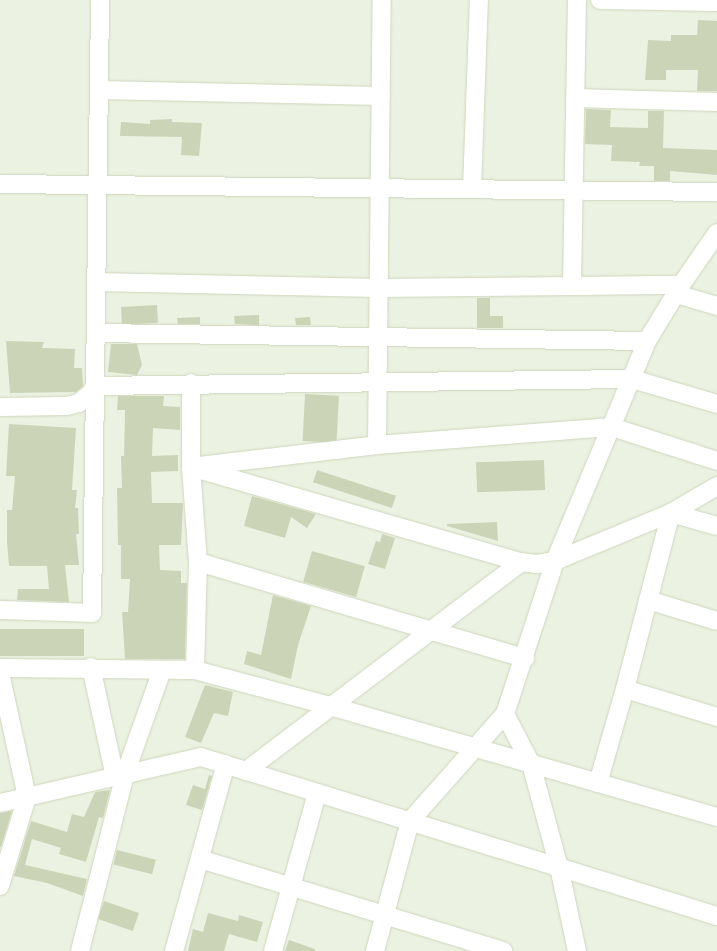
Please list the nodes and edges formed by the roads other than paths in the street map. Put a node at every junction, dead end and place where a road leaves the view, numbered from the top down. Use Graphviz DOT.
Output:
graph roads {
  1 [pos="100,0"];
  2 [pos="382,0"];
  3 [pos="479,0"];
  4 [pos="577,0"];
  5 [pos="600,0"];
  6 [pos="717,2"];
  7 [pos="99,90"];
  8 [pos="381,96"];
  9 [pos="575,98"];
  10 [pos="717,102"];
  11 [pos="0,184"];
  12 [pos="98,185"];
  13 [pos="380,188"];
  14 [pos="472,189"];
  15 [pos="574,190"];
  16 [pos="717,192"];
  17 [pos="717,233"];
  18 [pos="96,282"];
  19 [pos="572,284"];
  20 [pos="379,288"];
  21 [pos="678,289"];
  22 [pos="717,306"];
  23 [pos="96,333"];
  24 [pos="378,338"];
  25 [pos="647,341"];
  26 [pos="632,379"];
  27 [pos="378,381"];
  28 [pos="191,383"];
  29 [pos="95,386"];
  30 [pos="717,404"];
  31 [pos="0,407"];
  32 [pos="612,427"];
  33 [pos="377,445"];
  34 [pos="717,461"];
  35 [pos="191,467"];
  36 [pos="717,486"];
  37 [pos="671,513"];
  38 [pos="717,526"];
  39 [pos="554,561"];
  40 [pos="198,562"];
  41 [pos="521,562"];
  42 [pos="648,600"];
  43 [pos="0,610"];
  44 [pos="717,621"];
  45 [pos="430,630"];
  46 [pos="525,658"];
  47 [pos="91,667"];
  48 [pos="0,668"];
  49 [pos="162,670"];
  50 [pos="195,670"];
  51 [pos="0,673"];
  52 [pos="625,689"];
  53 [pos="330,706"];
  54 [pos="506,714"];
  55 [pos="717,717"];
  56 [pos="476,748"];
  57 [pos="226,764"];
  58 [pos="531,764"];
  59 [pos="246,771"];
  60 [pos="120,776"];
  61 [pos="598,783"];
  62 [pos="316,792"];
  63 [pos="27,797"];
  64 [pos="0,803"];
  65 [pos="717,817"];
  66 [pos="410,821"];
  67 [pos="200,858"];
  68 [pos="559,867"];
  69 [pos="0,886"];
  70 [pos="291,886"];
  71 [pos="385,915"];
  72 [pos="717,916"];
  73 [pos="480,947"];
  74 [pos="80,951"];
  75 [pos="174,951"];
  76 [pos="273,951"];
  77 [pos="376,951"];
  78 [pos="503,951"];
  79 [pos="577,951"];
  1 -- 7 [label="street"];
  2 -- 8 [label="street"];
  3 -- 14 [label="street"];
  4 -- 9 [label="street"];
  5 -- 6 [label="street"];
  7 -- 8 [label="street"];
  7 -- 12 [label="street"];
  8 -- 13 [label="street"];
  9 -- 10 [label="street"];
  9 -- 15 [label="street"];
  11 -- 12 [label="street"];
  12 -- 13 [label="street"];
  12 -- 18 [label="street"];
  13 -- 14 [label="street"];
  13 -- 20 [label="street"];
  14 -- 15 [label="street"];
  15 -- 16 [label="street"];
  15 -- 19 [label="street"];
  17 -- 21 [label="street"];
  18 -- 20 [label="street"];
  18 -- 23 [label="street"];
  19 -- 20 [label="street"];
  19 -- 21 [label="street"];
  20 -- 24 [label="street"];
  21 -- 22 [label="street"];
  21 -- 25 [label="street"];
  23 -- 24 [label="street"];
  23 -- 29 [label="street"];
  24 -- 25 [label="street"];
  24 -- 27 [label="street"];
  25 -- 26 [label="street"];
  26 -- 27 [label="street"];
  26 -- 30 [label="street"];
  26 -- 32 [label="street"];
  27 -- 28 [label="street"];
  27 -- 33 [label="street"];
  28 -- 29 [label="street"];
  28 -- 35 [label="street"];
  29 -- 31 [label="street"];
  29 -- 43 [label="street"];
  32 -- 33 [label="street"];
  32 -- 34 [label="street"];
  32 -- 39 [label="street"];
  33 -- 35 [label="street"];
  35 -- 40 [label="street"];
  35 -- 41 [label="street"];
  36 -- 37 [label="street"];
  37 -- 38 [label="street"];
  37 -- 39 [label="street"];
  37 -- 42 [label="street"];
  39 -- 41 [label="street"];
  39 -- 46 [label="street"];
  40 -- 45 [label="street"];
  40 -- 50 [label="street"];
  41 -- 45 [label="street"];
  42 -- 44 [label="street"];
  42 -- 52 [label="street"];
  45 -- 46 [label="street"];
  45 -- 53 [label="street"];
  46 -- 54 [label="street"];
  47 -- 48 [label="street"];
  47 -- 49 [label="street"];
  47 -- 60 [label="street"];
  49 -- 50 [label="street"];
  49 -- 60 [label="street"];
  50 -- 53 [label="street"];
  51 -- 63 [label="street"];
  52 -- 55 [label="street"];
  52 -- 61 [label="street"];
  53 -- 56 [label="street"];
  53 -- 59 [label="street"];
  54 -- 56 [label="street"];
  54 -- 58 [label="street"];
  56 -- 58 [label="street"];
  56 -- 66 [label="street"];
  57 -- 59 [label="street"];
  57 -- 60 [label="street"];
  57 -- 67 [label="street"];
  58 -- 61 [label="street"];
  58 -- 68 [label="street"];
  59 -- 62 [label="street"];
  60 -- 63 [label="street"];
  60 -- 74 [label="street"];
  61 -- 65 [label="street"];
  62 -- 66 [label="street"];
  62 -- 70 [label="street"];
  63 -- 64 [label="street"];
  63 -- 69 [label="street"];
  66 -- 68 [label="street"];
  66 -- 71 [label="street"];
  67 -- 70 [label="street"];
  67 -- 75 [label="street"];
  68 -- 72 [label="street"];
  68 -- 79 [label="street"];
  70 -- 71 [label="street"];
  70 -- 76 [label="street"];
  71 -- 73 [label="street"];
  71 -- 77 [label="street"];
  73 -- 78 [label="street"];
}
